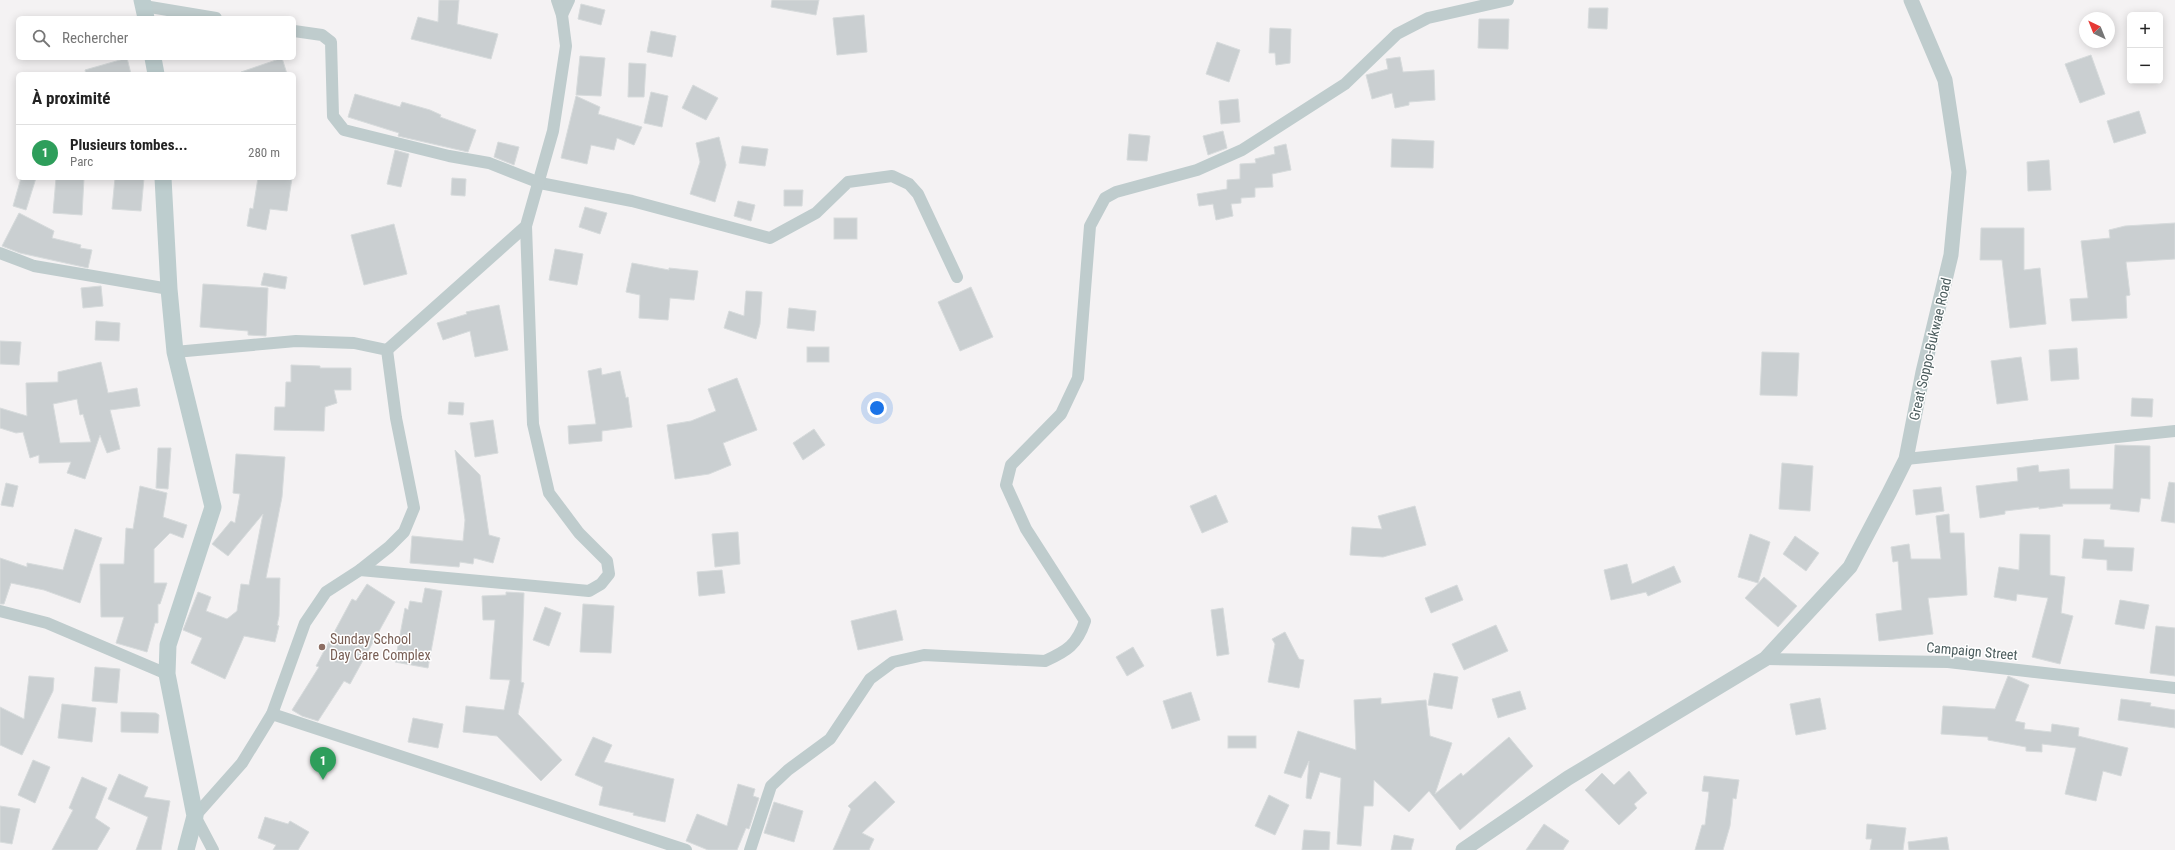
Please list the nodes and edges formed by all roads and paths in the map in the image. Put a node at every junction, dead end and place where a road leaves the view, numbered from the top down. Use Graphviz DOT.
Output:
graph roads {
  1 [pos="557,0"];
  2 [pos="569,0"];
  3 [pos="1508,0"];
  4 [pos="1911,0"];
  5 [pos="144,8"];
  6 [pos="562,15"];
  7 [pos="202,16"];
  8 [pos="296,31"];
  9 [pos="153,60"];
  10 [pos="156,72"];
  11 [pos="164,180"];
  12 [pos="540,183"];
  13 [pos="526,226"];
  14 [pos="0,253"];
  15 [pos="957,277"];
  16 [pos="169,289"];
  17 [pos="387,350"];
  18 [pos="175,352"];
  19 [pos="2175,431"];
  20 [pos="1906,459"];
  21 [pos="360,570"];
  22 [pos="0,611"];
  23 [pos="1765,659"];
  24 [pos="167,674"];
  25 [pos="2175,688"];
  26 [pos="272,714"];
  27 [pos="195,816"];
  28 [pos="679,849"];
  29 [pos="186,850"];
  30 [pos="213,850"];
  31 [pos="750,850"];
  32 [pos="1463,850"];
  1 -- 6 [label="street"];
  2 -- 6 [label="street"];
  3 -- 31 [label="street"];
  4 -- 20 [label="street, Great Soppo-Bukwae Road"];
  5 -- 7 [label="street"];
  6 -- 12 [label="street"];
  8 -- 12 [label="street"];
  9 -- 10 [label="main road"];
  11 -- 16 [label="main road"];
  12 -- 13 [label="street"];
  12 -- 15 [label="street"];
  13 -- 17 [label="street"];
  13 -- 21 [label="street"];
  14 -- 16 [label="street"];
  16 -- 18 [label="main road"];
  17 -- 18 [label="street"];
  17 -- 21 [label="street"];
  18 -- 24 [label="main road"];
  19 -- 20 [label="street"];
  20 -- 23 [label="street, Great Soppo-Bukwae Road"];
  21 -- 26 [label="street"];
  22 -- 24 [label="street"];
  23 -- 25 [label="street, Campaign Street"];
  23 -- 32 [label="street, Great Soppo-Bukwae Road"];
  24 -- 27 [label="main road"];
  26 -- 27 [label="street"];
  26 -- 28 [label="street"];
  27 -- 29 [label="main road"];
  27 -- 30 [label="street"];
}
